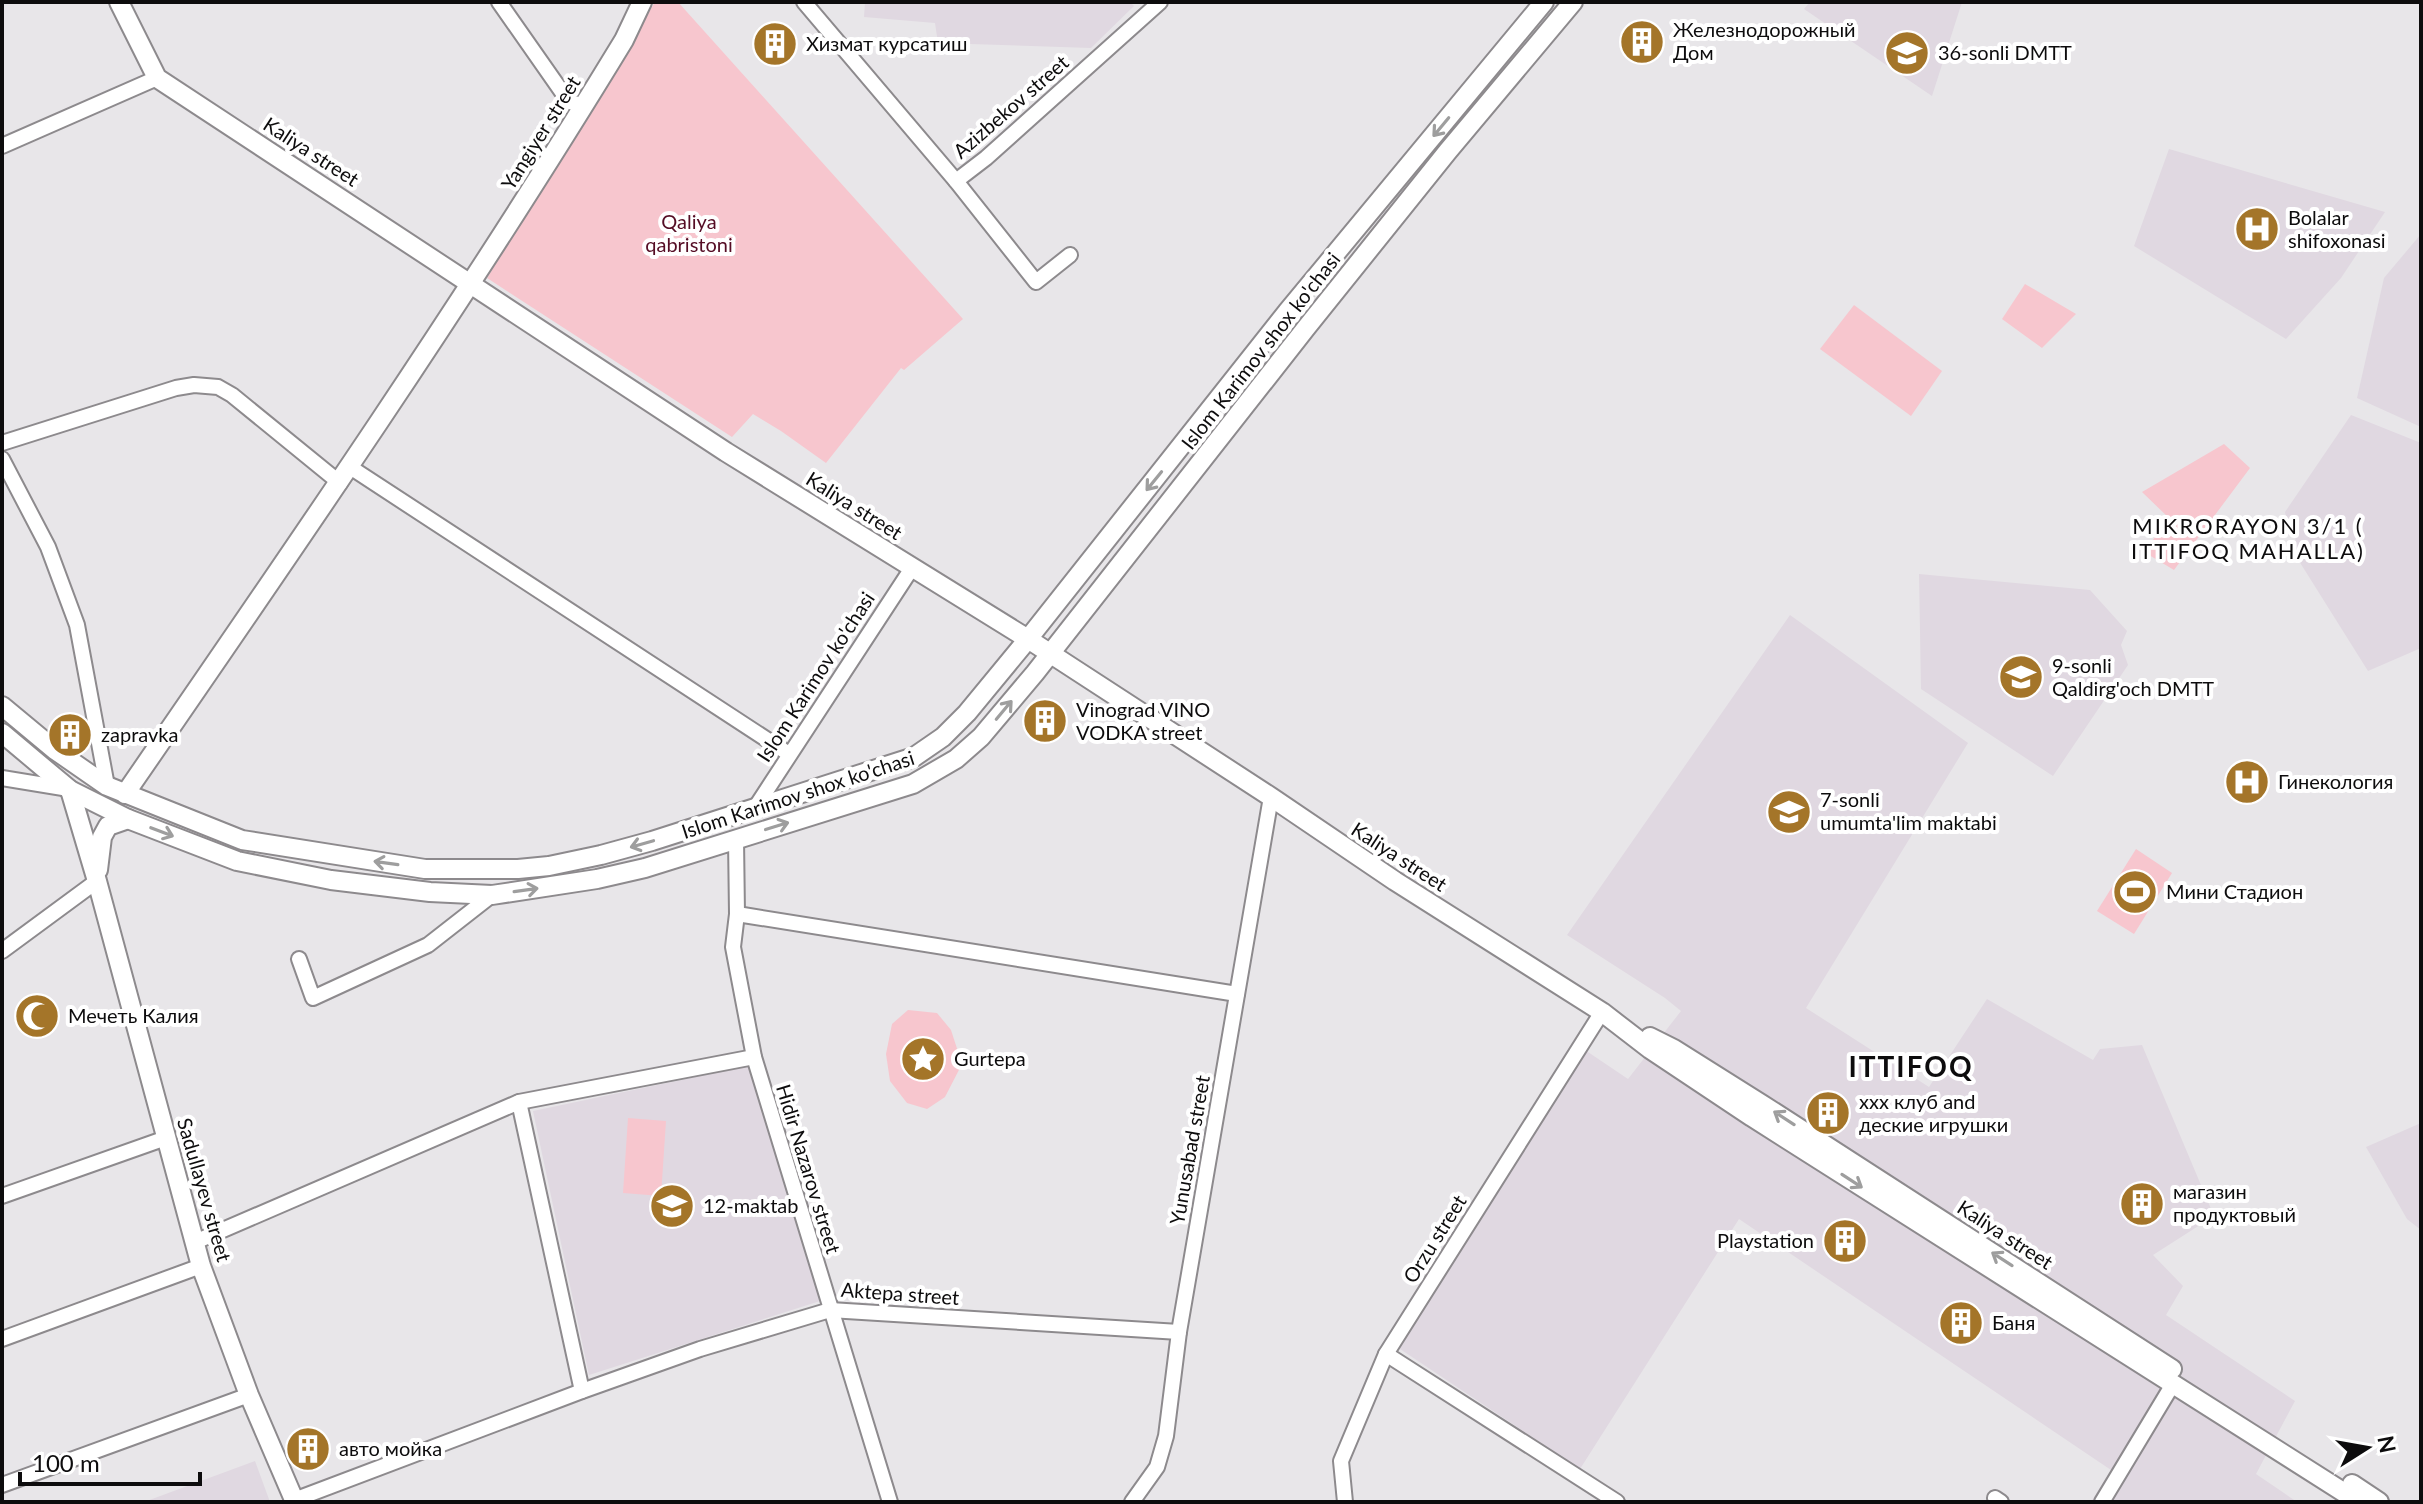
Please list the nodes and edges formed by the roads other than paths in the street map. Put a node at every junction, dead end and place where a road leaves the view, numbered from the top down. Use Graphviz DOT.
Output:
graph roads {
  1 [pos="119,2"];
  2 [pos="499,2"];
  3 [pos="642,2"];
  4 [pos="804,2"];
  5 [pos="1160,2"];
  6 [pos="1544,2"];
  7 [pos="1573,2"];
  8 [pos="157,78"];
  9 [pos="1481,79"];
  10 [pos="1495,94"];
  11 [pos="584,105"];
  12 [pos="2,146"];
  13 [pos="956,181"];
  14 [pos="1070,255"];
  15 [pos="472,283"];
  16 [pos="2,443"];
  17 [pos="2,459"];
  18 [pos="345,475"];
  19 [pos="912,568"];
  20 [pos="1028,639"];
  21 [pos="1049,654"];
  22 [pos="2,706"];
  23 [pos="2,733"];
  24 [pos="789,754"];
  25 [pos="2,778"];
  26 [pos="107,786"];
  27 [pos="70,790"];
  28 [pos="125,794"];
  29 [pos="1271,797"];
  30 [pos="755,808"];
  31 [pos="128,819"];
  32 [pos="736,839"];
  33 [pos="429,869"];
  34 [pos="97,881"];
  35 [pos="430,892"];
  36 [pos="492,895"];
  37 [pos="737,914"];
  38 [pos="2,951"];
  39 [pos="299,959"];
  40 [pos="1237,994"];
  41 [pos="1602,1012"];
  42 [pos="754,1057"];
  43 [pos="519,1102"];
  44 [pos="166,1138"];
  45 [pos="2,1196"];
  46 [pos="195,1242"];
  47 [pos="201,1266"];
  48 [pos="830,1310"];
  49 [pos="1179,1332"];
  50 [pos="2,1339"];
  51 [pos="1386,1354"];
  52 [pos="2173,1384"];
  53 [pos="582,1391"];
  54 [pos="249,1395"];
  55 [pos="2,1485"];
  56 [pos="294,1501"];
  57 [pos="890,1502"];
  58 [pos="1132,1502"];
  59 [pos="1345,1502"];
  60 [pos="1617,1502"];
  61 [pos="2102,1502"];
  62 [pos="2359,1502"];
  63 [pos="2379,1502"];
  1 -- 8 [label="main road"];
  2 -- 11 [label="street"];
  3 -- 11 [label="main road, Yangiyer street"];
  4 -- 13 [label="street, Azizbekov street"];
  5 -- 13 [label="street, Azizbekov street"];
  6 -- 9 [label="main road, Islom Karimov shox ko'chasi"];
  7 -- 10 [label="main road, Islom Karimov shox ko'chasi"];
  8 -- 12 [label="street"];
  8 -- 15 [label="main road, Kaliya street"];
  9 -- 10 [label="main road"];
  9 -- 20 [label="main road, Islom Karimov shox ko'chasi, one-way"];
  10 -- 21 [label="main road, Islom Karimov shox ko'chasi"];
  11 -- 15 [label="main road, Yangiyer street"];
  13 -- 14 [label="street"];
  15 -- 18 [label="main road, Yangiyer street"];
  15 -- 19 [label="main road, Kaliya street"];
  16 -- 18 [label="street"];
  17 -- 26 [label="street"];
  18 -- 24 [label="street"];
  18 -- 28 [label="main road, Yangiyer street"];
  19 -- 20 [label="main road, Kaliya street"];
  19 -- 24 [label="street, Islom Karimov ko'chasi"];
  20 -- 21 [label="main road, Kaliya street"];
  20 -- 30 [label="main road, Islom Karimov shox ko'chasi"];
  21 -- 29 [label="main road, Kaliya street"];
  32 -- 21 [label="main road, Islom Karimov shox ko'chasi, one-way"];
  22 -- 26 [label="main road, Islom Karimov shox ko'chasi"];
  23 -- 27 [label="main road, Islom Karimov shox ko'chasi"];
  24 -- 30 [label="street, Islom Karimov ko'chasi"];
  25 -- 27 [label="street"];
  26 -- 28 [label="main road, Islom Karimov shox ko'chasi"];
  27 -- 31 [label="main road, Islom Karimov shox ko'chasi"];
  27 -- 34 [label="main road, Sadullayev street"];
  33 -- 28 [label="main road, Islom Karimov shox ko'chasi, one-way"];
  29 -- 40 [label="street, Yunusabad street"];
  29 -- 41 [label="main road, Kaliya street"];
  30 -- 33 [label="main road, Islom Karimov shox ko'chasi, one-way"];
  31 -- 34 [label="main road, Sadullayev street"];
  31 -- 35 [label="main road, Islom Karimov shox ko'chasi, one-way"];
  36 -- 32 [label="main road, Islom Karimov shox ko'chasi, one-way"];
  32 -- 37 [label="street, Hidir Nazarov street"];
  33 -- 35 [label="main road"];
  34 -- 38 [label="street"];
  34 -- 44 [label="main road, Sadullayev street"];
  35 -- 36 [label="main road, Islom Karimov shox ko'chasi"];
  36 -- 39 [label="street"];
  37 -- 40 [label="street"];
  37 -- 42 [label="street, Hidir Nazarov street"];
  40 -- 49 [label="street, Yunusabad street"];
  41 -- 51 [label="street, Orzu street"];
  41 -- 52 [label="main road, Kaliya street, one-way"];
  63 -- 41 [label="main road, Kaliya street, one-way"];
  42 -- 43 [label="street"];
  42 -- 48 [label="street, Hidir Nazarov street"];
  43 -- 46 [label="street"];
  43 -- 53 [label="street"];
  44 -- 45 [label="street"];
  44 -- 46 [label="main road, Sadullayev street"];
  46 -- 47 [label="main road, Sadullayev street"];
  47 -- 50 [label="street"];
  47 -- 54 [label="main road, Sadullayev street"];
  48 -- 49 [label="street, Aktepa street"];
  48 -- 53 [label="street, Aktepa street"];
  48 -- 57 [label="street, Hidir Nazarov street"];
  49 -- 58 [label="street, Yunusabad street"];
  51 -- 59 [label="street, Orzu street"];
  51 -- 60 [label="street"];
  52 -- 61 [label="street"];
  52 -- 62 [label="main road, Kaliya street"];
  53 -- 56 [label="street, Aktepa street"];
  54 -- 55 [label="street"];
  54 -- 56 [label="main road, Sadullayev street"];
}
